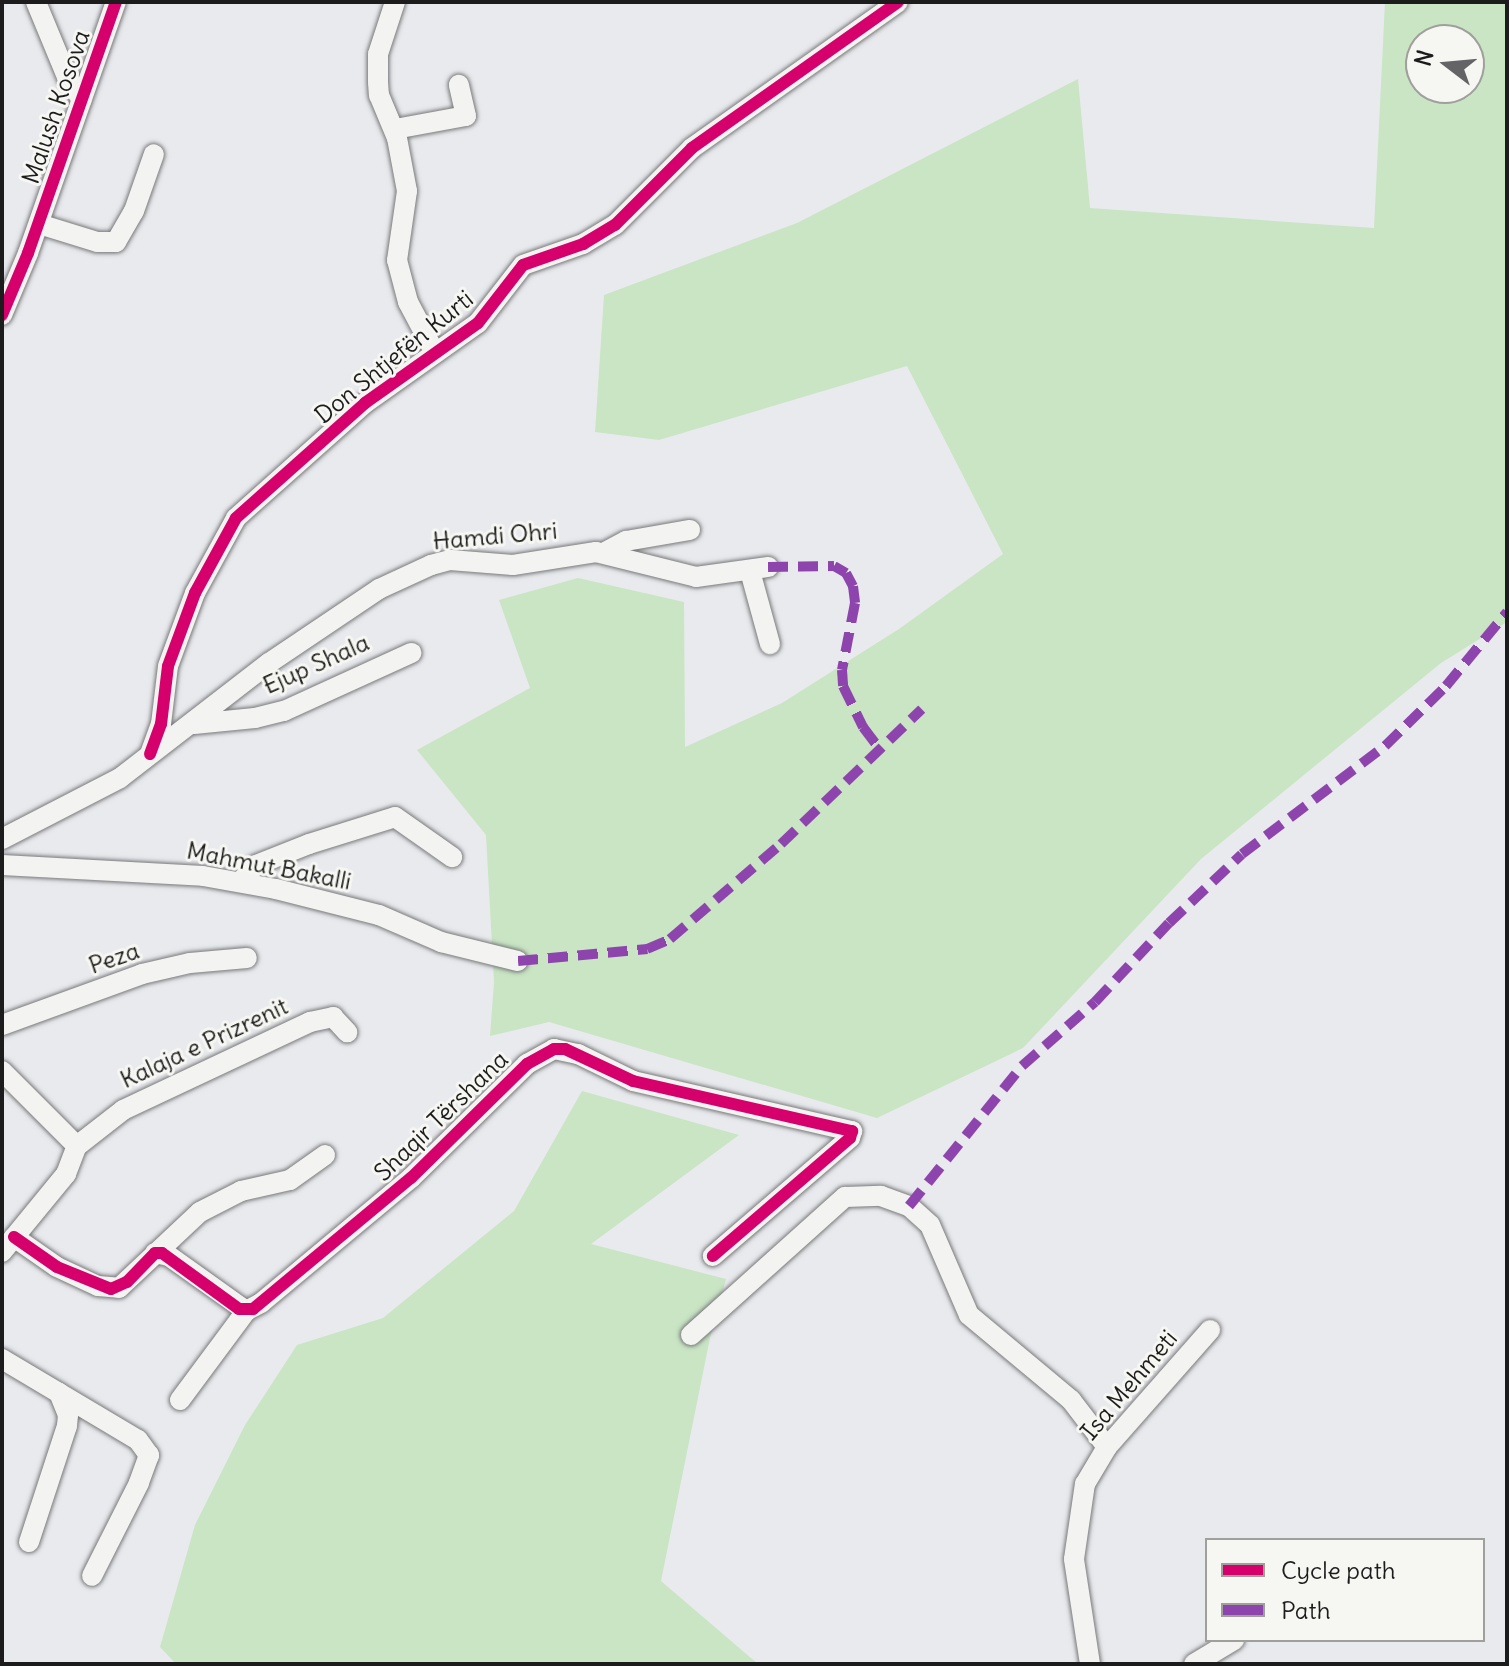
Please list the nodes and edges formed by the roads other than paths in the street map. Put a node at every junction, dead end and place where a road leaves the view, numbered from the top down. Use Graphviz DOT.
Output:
graph roads {
  1 [pos="36,2"];
  2 [pos="116,2"];
  3 [pos="395,2"];
  4 [pos="898,2"];
  5 [pos="459,85"];
  6 [pos="82,100"];
  7 [pos="395,129"];
  8 [pos="154,154"];
  9 [pos="39,224"];
  10 [pos="2,315"];
  11 [pos="435,353"];
  12 [pos="690,530"];
  13 [pos="605,552"];
  14 [pos="770,644"];
  15 [pos="411,653"];
  16 [pos="194,724"];
  17 [pos="150,754"];
  18 [pos="2,839"];
  19 [pos="452,857"];
  20 [pos="2,865"];
  21 [pos="240,882"];
  22 [pos="247,958"];
  23 [pos="518,961"];
  24 [pos="2,1025"];
  25 [pos="347,1032"];
  26 [pos="2,1071"];
  27 [pos="77,1146"];
  28 [pos="325,1155"];
  29 [pos="8,1245"];
  30 [pos="155,1253"];
  31 [pos="713,1256"];
  32 [pos="246,1311"];
  33 [pos="1210,1330"];
  34 [pos="691,1335"];
  35 [pos="2,1359"];
  36 [pos="59,1393"];
  37 [pos="180,1400"];
  38 [pos="1107,1447"];
  39 [pos="29,1542"];
  40 [pos="92,1576"];
  41 [pos="1231,1642"];
  42 [pos="1090,1664"];
  43 [pos="1194,1664"];
  1 -- 6 [label="street"];
  2 -- 6 [label="street, Malush Kosova"];
  3 -- 7 [label="street"];
  4 -- 11 [label="street, Don Shtjefën Kurti"];
  5 -- 7 [label="street"];
  6 -- 9 [label="street, Malush Kosova"];
  7 -- 11 [label="street"];
  8 -- 9 [label="street"];
  9 -- 10 [label="street, Malush Kosova"];
  11 -- 17 [label="street, Don Shtjefën Kurti"];
  12 -- 13 [label="street"];
  13 -- 14 [label="street, Hamdi Ohri"];
  13 -- 16 [label="street, Hamdi Ohri"];
  15 -- 16 [label="street, Ejup Shala"];
  16 -- 17 [label="street"];
  17 -- 18 [label="street"];
  19 -- 21 [label="street"];
  20 -- 21 [label="street, Mahmut Bakalli"];
  21 -- 23 [label="street, Mahmut Bakalli"];
  22 -- 24 [label="street, Peza"];
  25 -- 27 [label="street, Kalaja e Prizrenit"];
  26 -- 27 [label="street"];
  27 -- 29 [label="street, Kalaja e Prizrenit"];
  28 -- 30 [label="street"];
  29 -- 30 [label="street"];
  30 -- 32 [label="street"];
  31 -- 32 [label="street, Shaqir Tërshana"];
  32 -- 37 [label="street, Shaqir Tërshana"];
  33 -- 38 [label="street, Isa Mehmeti"];
  34 -- 38 [label="street"];
  35 -- 36 [label="street"];
  36 -- 39 [label="street"];
  36 -- 40 [label="street"];
  38 -- 42 [label="street, Isa Mehmeti"];
  41 -- 43 [label="street"];
}
